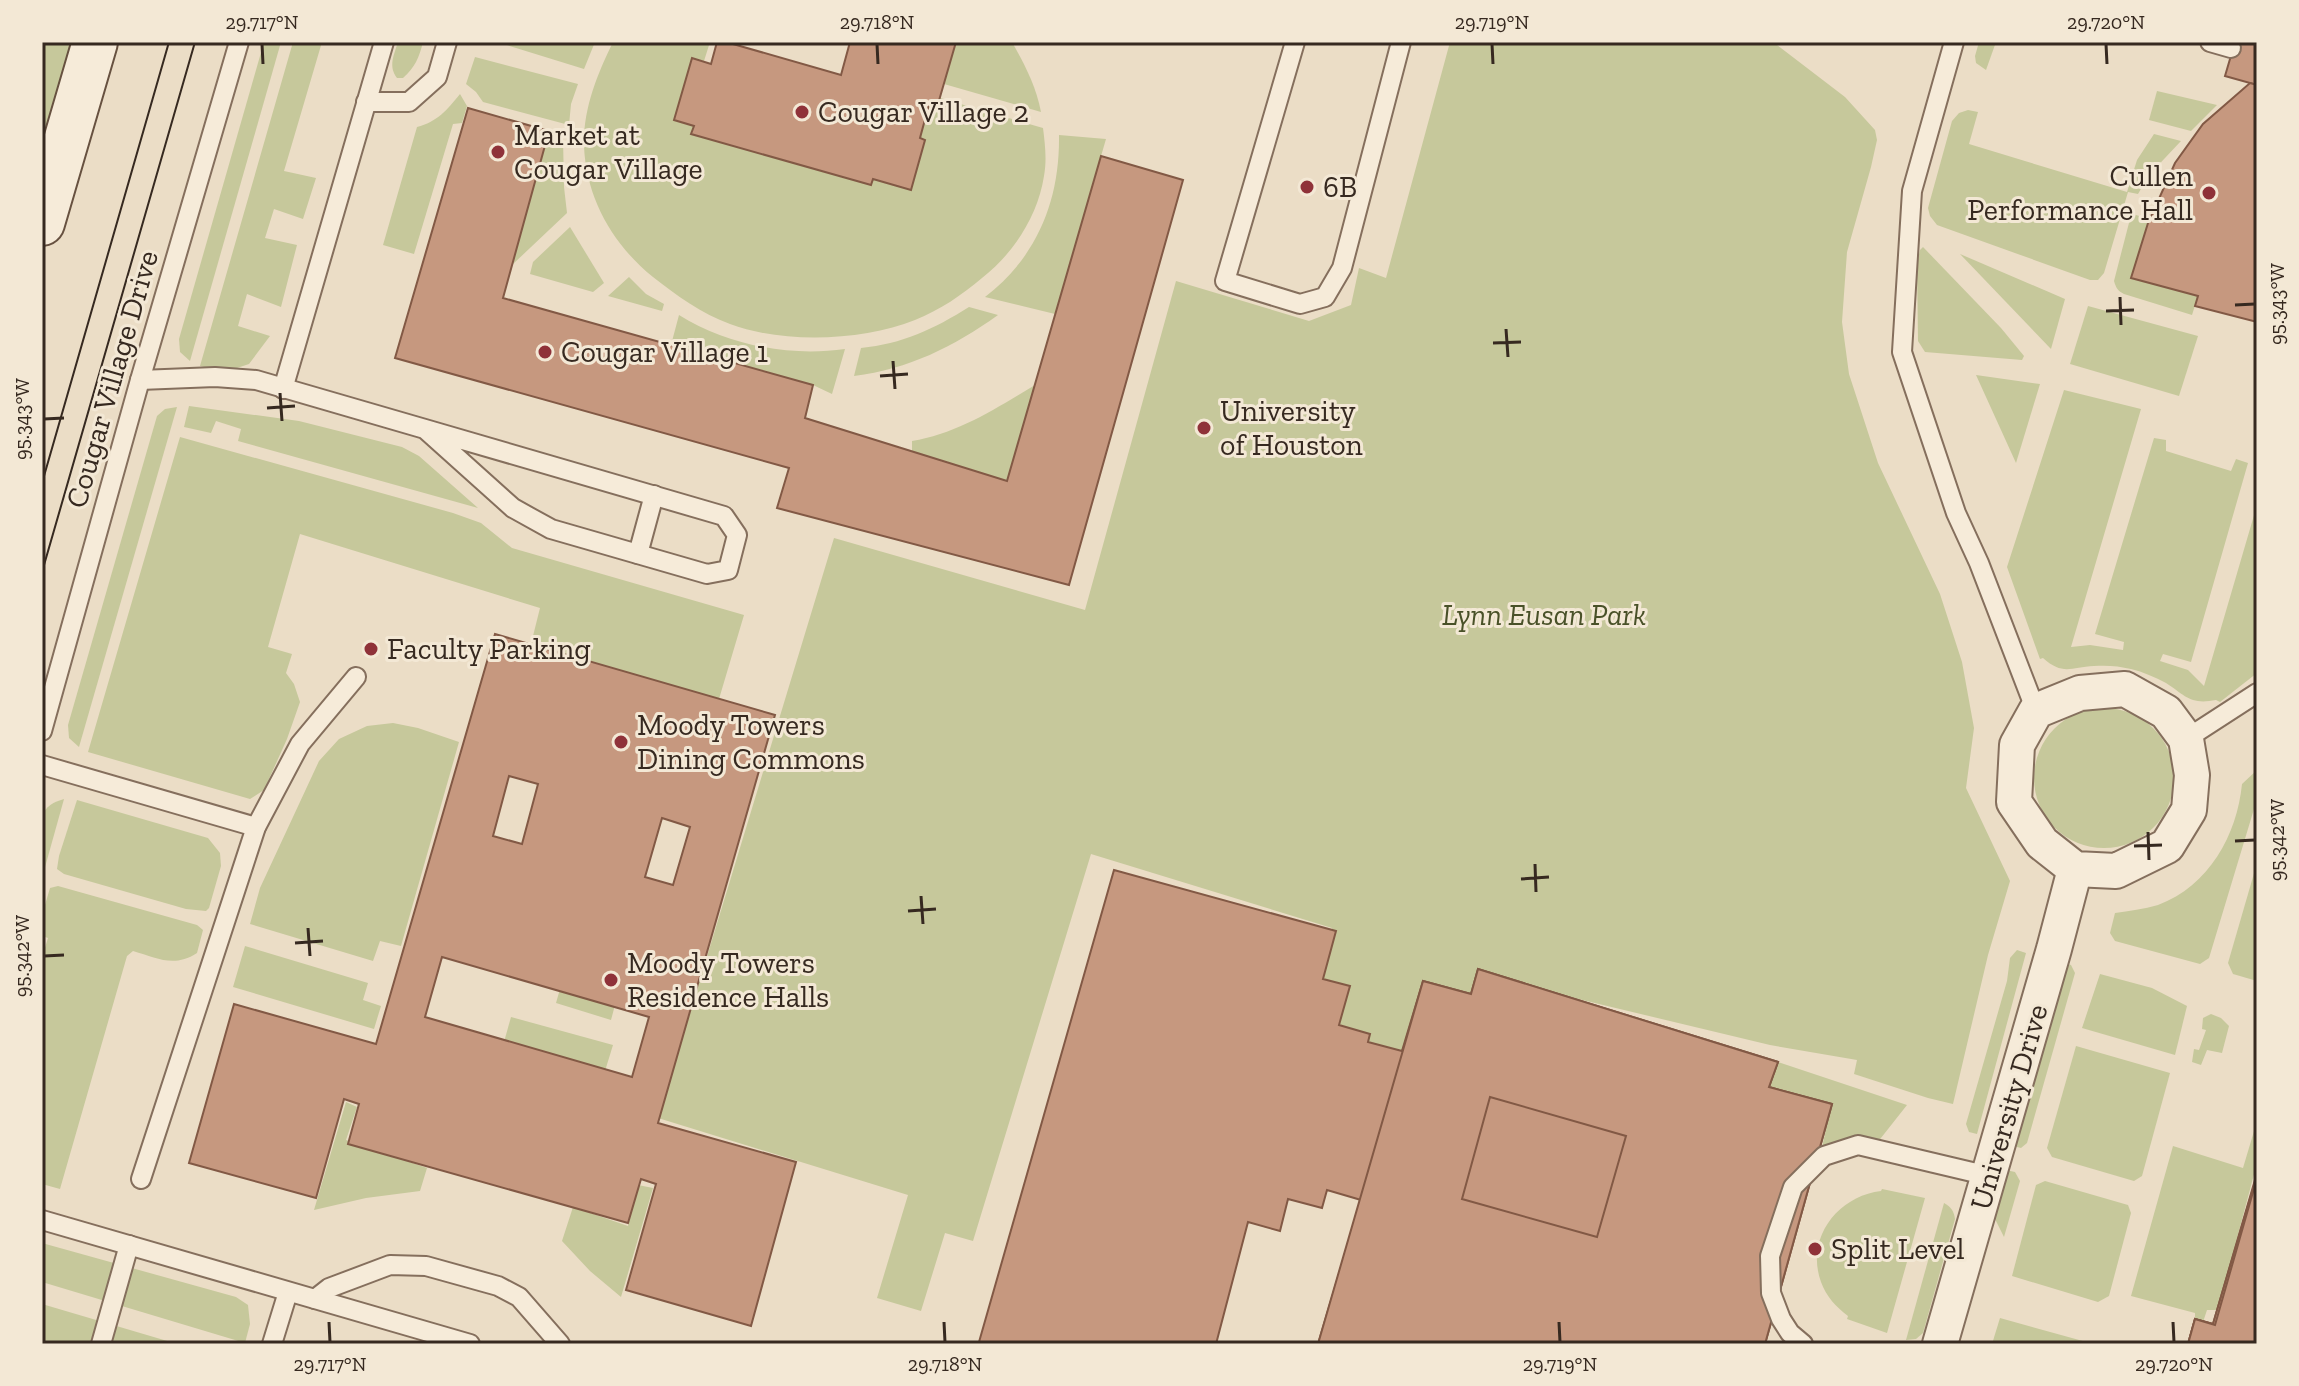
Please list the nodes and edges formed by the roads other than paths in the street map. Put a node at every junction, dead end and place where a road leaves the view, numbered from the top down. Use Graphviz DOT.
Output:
graph roads {
  1 [pos="95,42"];
  2 [pos="239,42"];
  3 [pos="384,42"];
  4 [pos="447,42"];
  5 [pos="1295,42"];
  6 [pos="1401,42"];
  7 [pos="1954,42"];
  8 [pos="2210,42"];
  9 [pos="2231,48"];
  10 [pos="366,102"];
  11 [pos="42,223"];
  12 [pos="140,380"];
  13 [pos="283,389"];
  14 [pos="425,429"];
  15 [pos="654,495"];
  16 [pos="638,554"];
  17 [pos="356,677"];
  18 [pos="2257,693"];
  19 [pos="2036,711"];
  20 [pos="42,731"];
  21 [pos="2186,739"];
  22 [pos="42,765"];
  23 [pos="256,827"];
  24 [pos="2075,869"];
  25 [pos="1989,1176"];
  26 [pos="141,1179"];
  27 [pos="42,1220"];
  28 [pos="129,1245"];
  29 [pos="288,1292"];
  30 [pos="315,1299"];
  31 [pos="101,1344"];
  32 [pos="272,1344"];
  33 [pos="470,1344"];
  34 [pos="560,1344"];
  35 [pos="1803,1344"];
  36 [pos="1940,1344"];
  1 -- 11 [label="main road"];
  2 -- 12 [label="lane, Cougar Village Drive"];
  3 -- 10 [label="lane"];
  4 -- 10 [label="lane"];
  5 -- 6 [label="lane"];
  7 -- 19 [label="lane"];
  8 -- 9 [label="lane"];
  10 -- 13 [label="lane"];
  12 -- 13 [label="lane"];
  12 -- 20 [label="lane, Cougar Village Drive"];
  13 -- 14 [label="lane"];
  14 -- 15 [label="lane"];
  14 -- 16 [label="lane"];
  15 -- 16 [label="lane"];
  15 -- 16 [label="lane"];
  17 -- 23 [label="lane"];
  18 -- 21 [label="lane"];
  19 -- 21 [label="street"];
  19 -- 24 [label="street"];
  21 -- 24 [label="street"];
  22 -- 23 [label="lane"];
  23 -- 26 [label="lane"];
  24 -- 25 [label="street, University Drive"];
  25 -- 35 [label="lane"];
  25 -- 36 [label="street, University Drive"];
  27 -- 28 [label="lane"];
  28 -- 29 [label="lane"];
  28 -- 31 [label="lane"];
  29 -- 30 [label="lane"];
  29 -- 32 [label="lane"];
  30 -- 33 [label="lane"];
  30 -- 34 [label="lane"];
}
